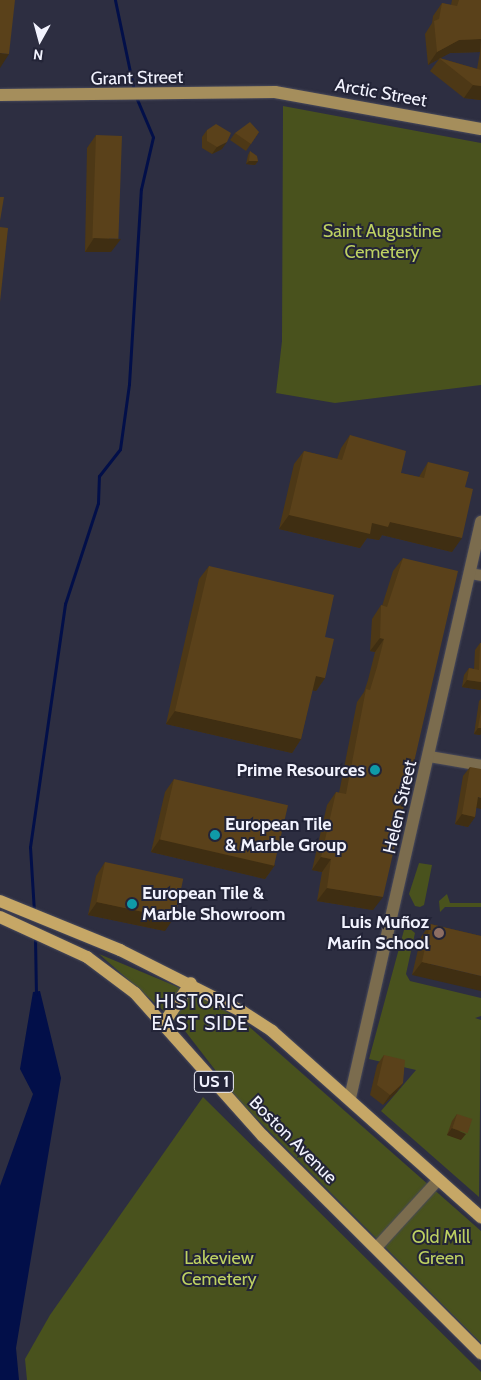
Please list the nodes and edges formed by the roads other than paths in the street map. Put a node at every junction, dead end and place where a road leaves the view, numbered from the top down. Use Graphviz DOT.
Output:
graph roads {
  1 [pos="275,92"];
  2 [pos="0,95"];
  3 [pos="481,129"];
  4 [pos="481,522"];
  5 [pos="475,574"];
  6 [pos="429,756"];
  7 [pos="481,765"];
  8 [pos="2,901"];
  9 [pos="2,917"];
  10 [pos="191,983"];
  11 [pos="164,1023"];
  12 [pos="350,1098"];
  13 [pos="438,1179"];
  14 [pos="481,1217"];
  15 [pos="376,1247"];
  16 [pos="481,1353"];
  1 -- 2 [label="main road, Grant Street"];
  1 -- 3 [label="main road, Arctic Street"];
  4 -- 5 [label="street, Helen Street"];
  5 -- 6 [label="street, Helen Street"];
  6 -- 7 [label="street"];
  6 -- 12 [label="street, Helen Street"];
  8 -- 10 [label="main road"];
  9 -- 11 [label="main road, Boston Avenue / US 1"];
  10 -- 11 [label="main road"];
  10 -- 12 [label="main road"];
  11 -- 15 [label="main road, Boston Avenue / US 1"];
  12 -- 13 [label="main road"];
  13 -- 14 [label="main road"];
  13 -- 15 [label="street"];
  15 -- 16 [label="main road, Boston Avenue / US 1"];
}
